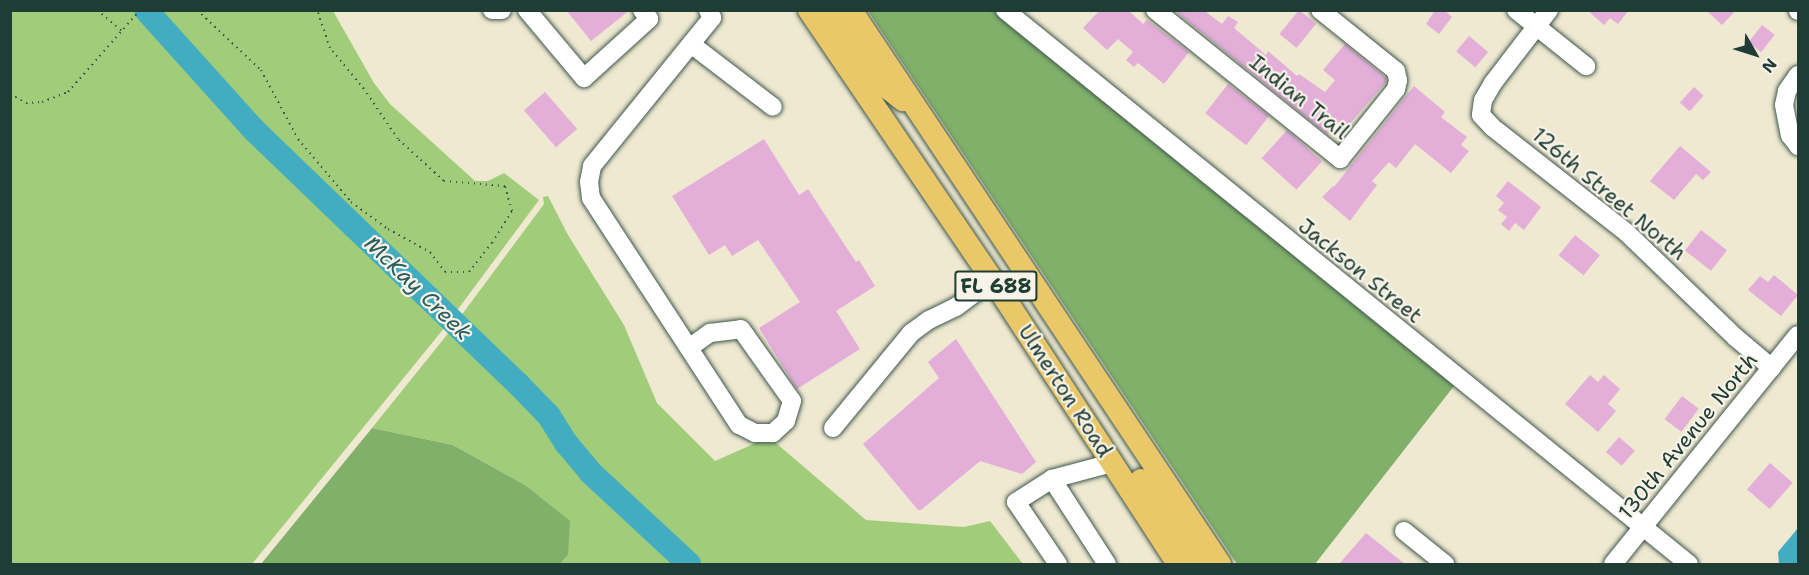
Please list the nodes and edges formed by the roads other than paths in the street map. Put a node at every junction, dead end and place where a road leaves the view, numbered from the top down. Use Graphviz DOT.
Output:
graph roads {
  1 [pos="492,10"];
  2 [pos="502,10"];
  3 [pos="527,10"];
  4 [pos="642,10"];
  5 [pos="708,10"];
  6 [pos="809,10"];
  7 [pos="829,10"];
  8 [pos="851,10"];
  9 [pos="1005,10"];
  10 [pos="1155,10"];
  11 [pos="1320,10"];
  12 [pos="1516,10"];
  13 [pos="1549,10"];
  14 [pos="1536,27"];
  15 [pos="691,44"];
  16 [pos="1586,66"];
  17 [pos="1798,75"];
  18 [pos="772,107"];
  19 [pos="919,111"];
  20 [pos="1798,146"];
  21 [pos="992,280"];
  22 [pos="1798,335"];
  23 [pos="689,348"];
  24 [pos="1772,368"];
  25 [pos="833,428"];
  26 [pos="1112,463"];
  27 [pos="1052,479"];
  28 [pos="1643,528"];
  29 [pos="1404,531"];
  30 [pos="1058,564"];
  31 [pos="1107,564"];
  32 [pos="1179,564"];
  33 [pos="1200,564"];
  34 [pos="1220,564"];
  35 [pos="1445,564"];
  36 [pos="1613,564"];
  37 [pos="1689,564"];
  1 -- 2 [label="street"];
  3 -- 4 [label="street"];
  5 -- 15 [label="street"];
  6 -- 21 [label="main road, Ulmerton Road / FL 688"];
  7 -- 19 [label="main road"];
  8 -- 19 [label="main road, Ulmerton Road / FL 688"];
  9 -- 28 [label="street, Jackson Street"];
  10 -- 11 [label="street, Indian Trail"];
  12 -- 14 [label="street"];
  13 -- 14 [label="street"];
  14 -- 16 [label="street"];
  14 -- 24 [label="street, 126th Street North"];
  15 -- 18 [label="street"];
  15 -- 23 [label="street"];
  17 -- 20 [label="street"];
  19 -- 34 [label="main road, Ulmerton Road / FL 688"];
  21 -- 25 [label="street"];
  21 -- 26 [label="main road, Ulmerton Road / FL 688"];
  22 -- 24 [label="street, 130th Avenue North"];
  23 -- 23 [label="street"];
  24 -- 28 [label="street, 130th Avenue North"];
  26 -- 27 [label="street"];
  26 -- 32 [label="main road, Ulmerton Road / FL 688"];
  26 -- 33 [label="main road"];
  27 -- 30 [label="street"];
  27 -- 31 [label="street"];
  28 -- 36 [label="street, 130th Avenue North"];
  28 -- 37 [label="street, Jackson Street"];
  29 -- 35 [label="street"];
}
